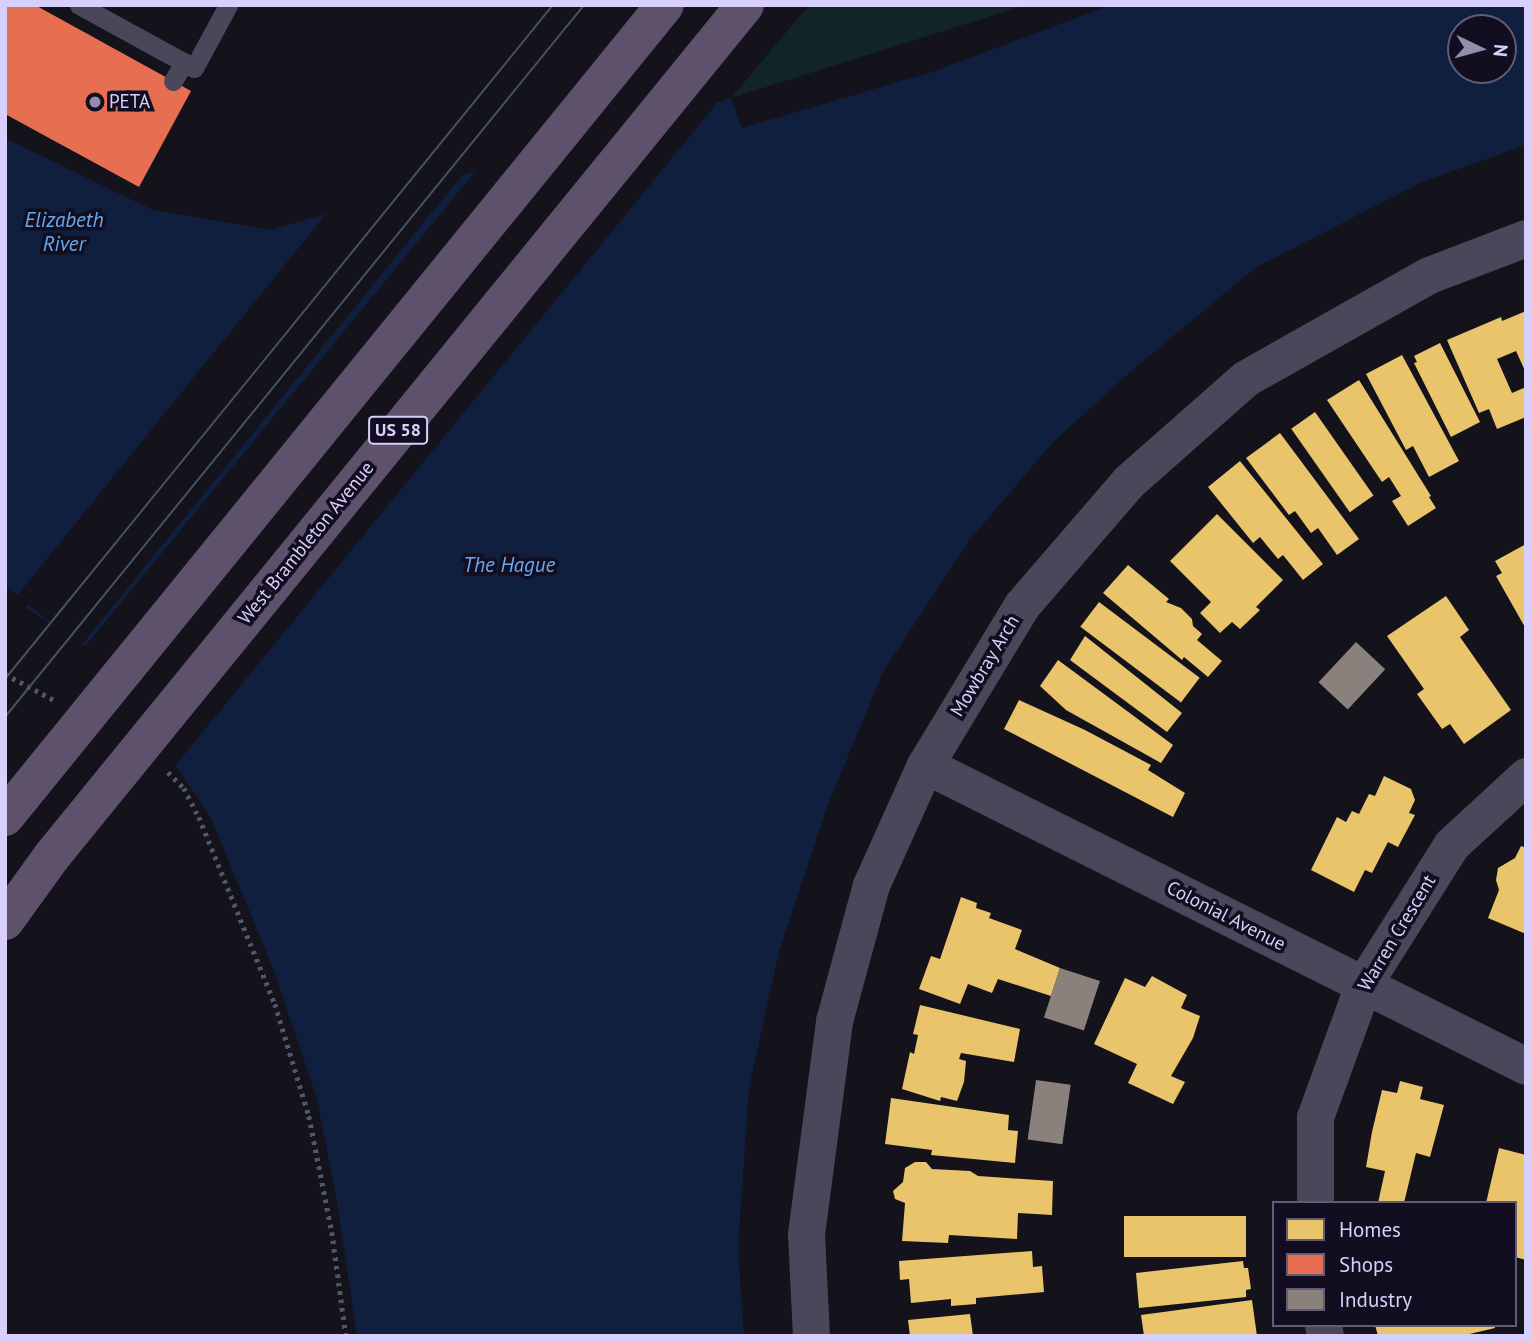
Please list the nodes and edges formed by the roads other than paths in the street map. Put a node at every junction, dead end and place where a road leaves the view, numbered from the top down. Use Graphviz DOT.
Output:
graph roads {
  1 [pos="79,5"];
  2 [pos="228,5"];
  3 [pos="665,5"];
  4 [pos="745,5"];
  5 [pos="184,62"];
  6 [pos="173,81"];
  7 [pos="1526,238"];
  8 [pos="925,765"];
  9 [pos="1526,776"];
  10 [pos="5,817"];
  11 [pos="5,921"];
  12 [pos="1363,985"];
  13 [pos="1526,1066"];
  14 [pos="1315,1201"];
  15 [pos="811,1336"];
  1 -- 5 [label="lane"];
  2 -- 5 [label="lane"];
  3 -- 10 [label="main road, US 58, bridge"];
  4 -- 11 [label="main road, West Brambleton Avenue / US 58, bridge"];
  5 -- 6 [label="lane"];
  7 -- 8 [label="street, Mowbray Arch"];
  8 -- 12 [label="street, Colonial Avenue"];
  8 -- 15 [label="street, Mowbray Arch"];
  9 -- 12 [label="street, Warren Crescent"];
  12 -- 13 [label="street, Colonial Avenue"];
  12 -- 14 [label="street, Warren Crescent"];
}
